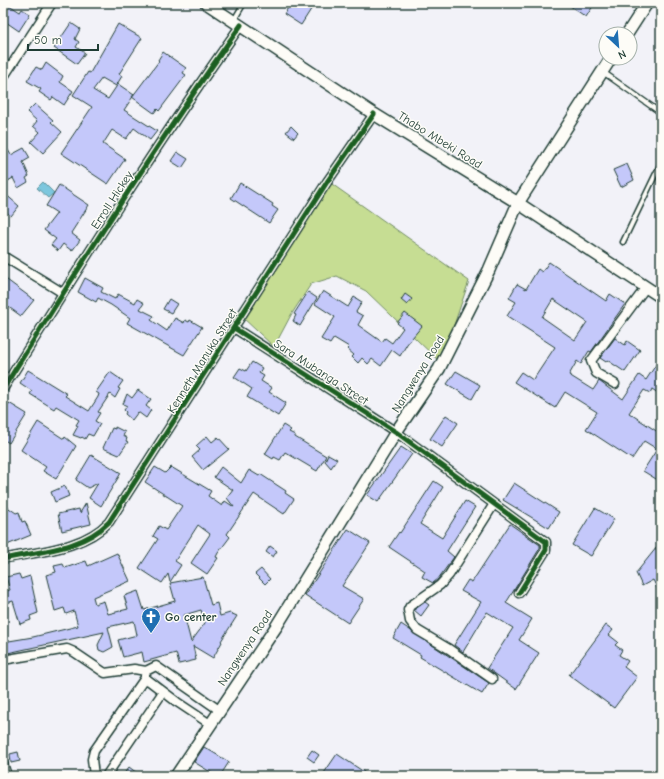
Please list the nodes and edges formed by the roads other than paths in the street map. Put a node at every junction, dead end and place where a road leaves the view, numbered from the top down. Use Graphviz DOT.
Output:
graph roads {
  1 [pos="52,3"];
  2 [pos="244,3"];
  3 [pos="209,4"];
  4 [pos="646,4"];
  5 [pos="237,22"];
  6 [pos="632,26"];
  7 [pos="606,66"];
  8 [pos="602,72"];
  9 [pos="3,78"];
  10 [pos="661,113"];
  11 [pos="374,114"];
  12 [pos="661,163"];
  13 [pos="518,203"];
  14 [pos="623,242"];
  15 [pos="3,256"];
  16 [pos="646,287"];
  17 [pos="63,293"];
  18 [pos="661,297"];
  19 [pos="234,328"];
  20 [pos="615,384"];
  21 [pos="3,389"];
  22 [pos="396,432"];
  23 [pos="494,504"];
  24 [pos="3,559"];
  25 [pos="519,593"];
  26 [pos="3,660"];
  27 [pos="145,674"];
  28 [pos="492,679"];
  29 [pos="163,692"];
  30 [pos="220,710"];
  31 [pos="210,724"];
  32 [pos="3,763"];
  33 [pos="7,776"];
  34 [pos="94,776"];
  35 [pos="106,776"];
  36 [pos="176,776"];
  1 -- 9 [label="street"];
  2 -- 5 [label="lane"];
  3 -- 5 [label="main road, Thabo Mbeki Road"];
  4 -- 6 [label="main road"];
  5 -- 11 [label="main road, Thabo Mbeki Road"];
  5 -- 17 [label="street, Erroll Hickey"];
  7 -- 8 [label="main road, Nangwenya Road"];
  8 -- 10 [label="lane"];
  8 -- 13 [label="main road, Nangwenya Road"];
  11 -- 13 [label="main road, Thabo Mbeki Road"];
  11 -- 19 [label="street, Kenneth Manuka Street"];
  12 -- 14 [label="lane"];
  13 -- 16 [label="main road, Thabo Mbeki Road"];
  13 -- 22 [label="main road, Nangwenya Road"];
  15 -- 17 [label="street"];
  16 -- 18 [label="main road, Thabo Mbeki Road"];
  16 -- 20 [label="street"];
  17 -- 21 [label="street, Erroll Hickey"];
  19 -- 22 [label="street, Sara Mubanga Street"];
  19 -- 24 [label="street, Kenneth Manuka Street"];
  22 -- 23 [label="street, Sara Mubanga Street"];
  22 -- 30 [label="main road, Nangwenya Road"];
  23 -- 25 [label="street, Sara Mubanga Street"];
  23 -- 28 [label="street"];
  26 -- 27 [label="street"];
  27 -- 29 [label="street"];
  27 -- 30 [label="street"];
  27 -- 34 [label="street"];
  29 -- 31 [label="street"];
  29 -- 35 [label="street"];
  30 -- 31 [label="main road, Nangwenya Road"];
  31 -- 36 [label="main road, Nangwenya Road"];
  32 -- 33 [label="street"];
}
